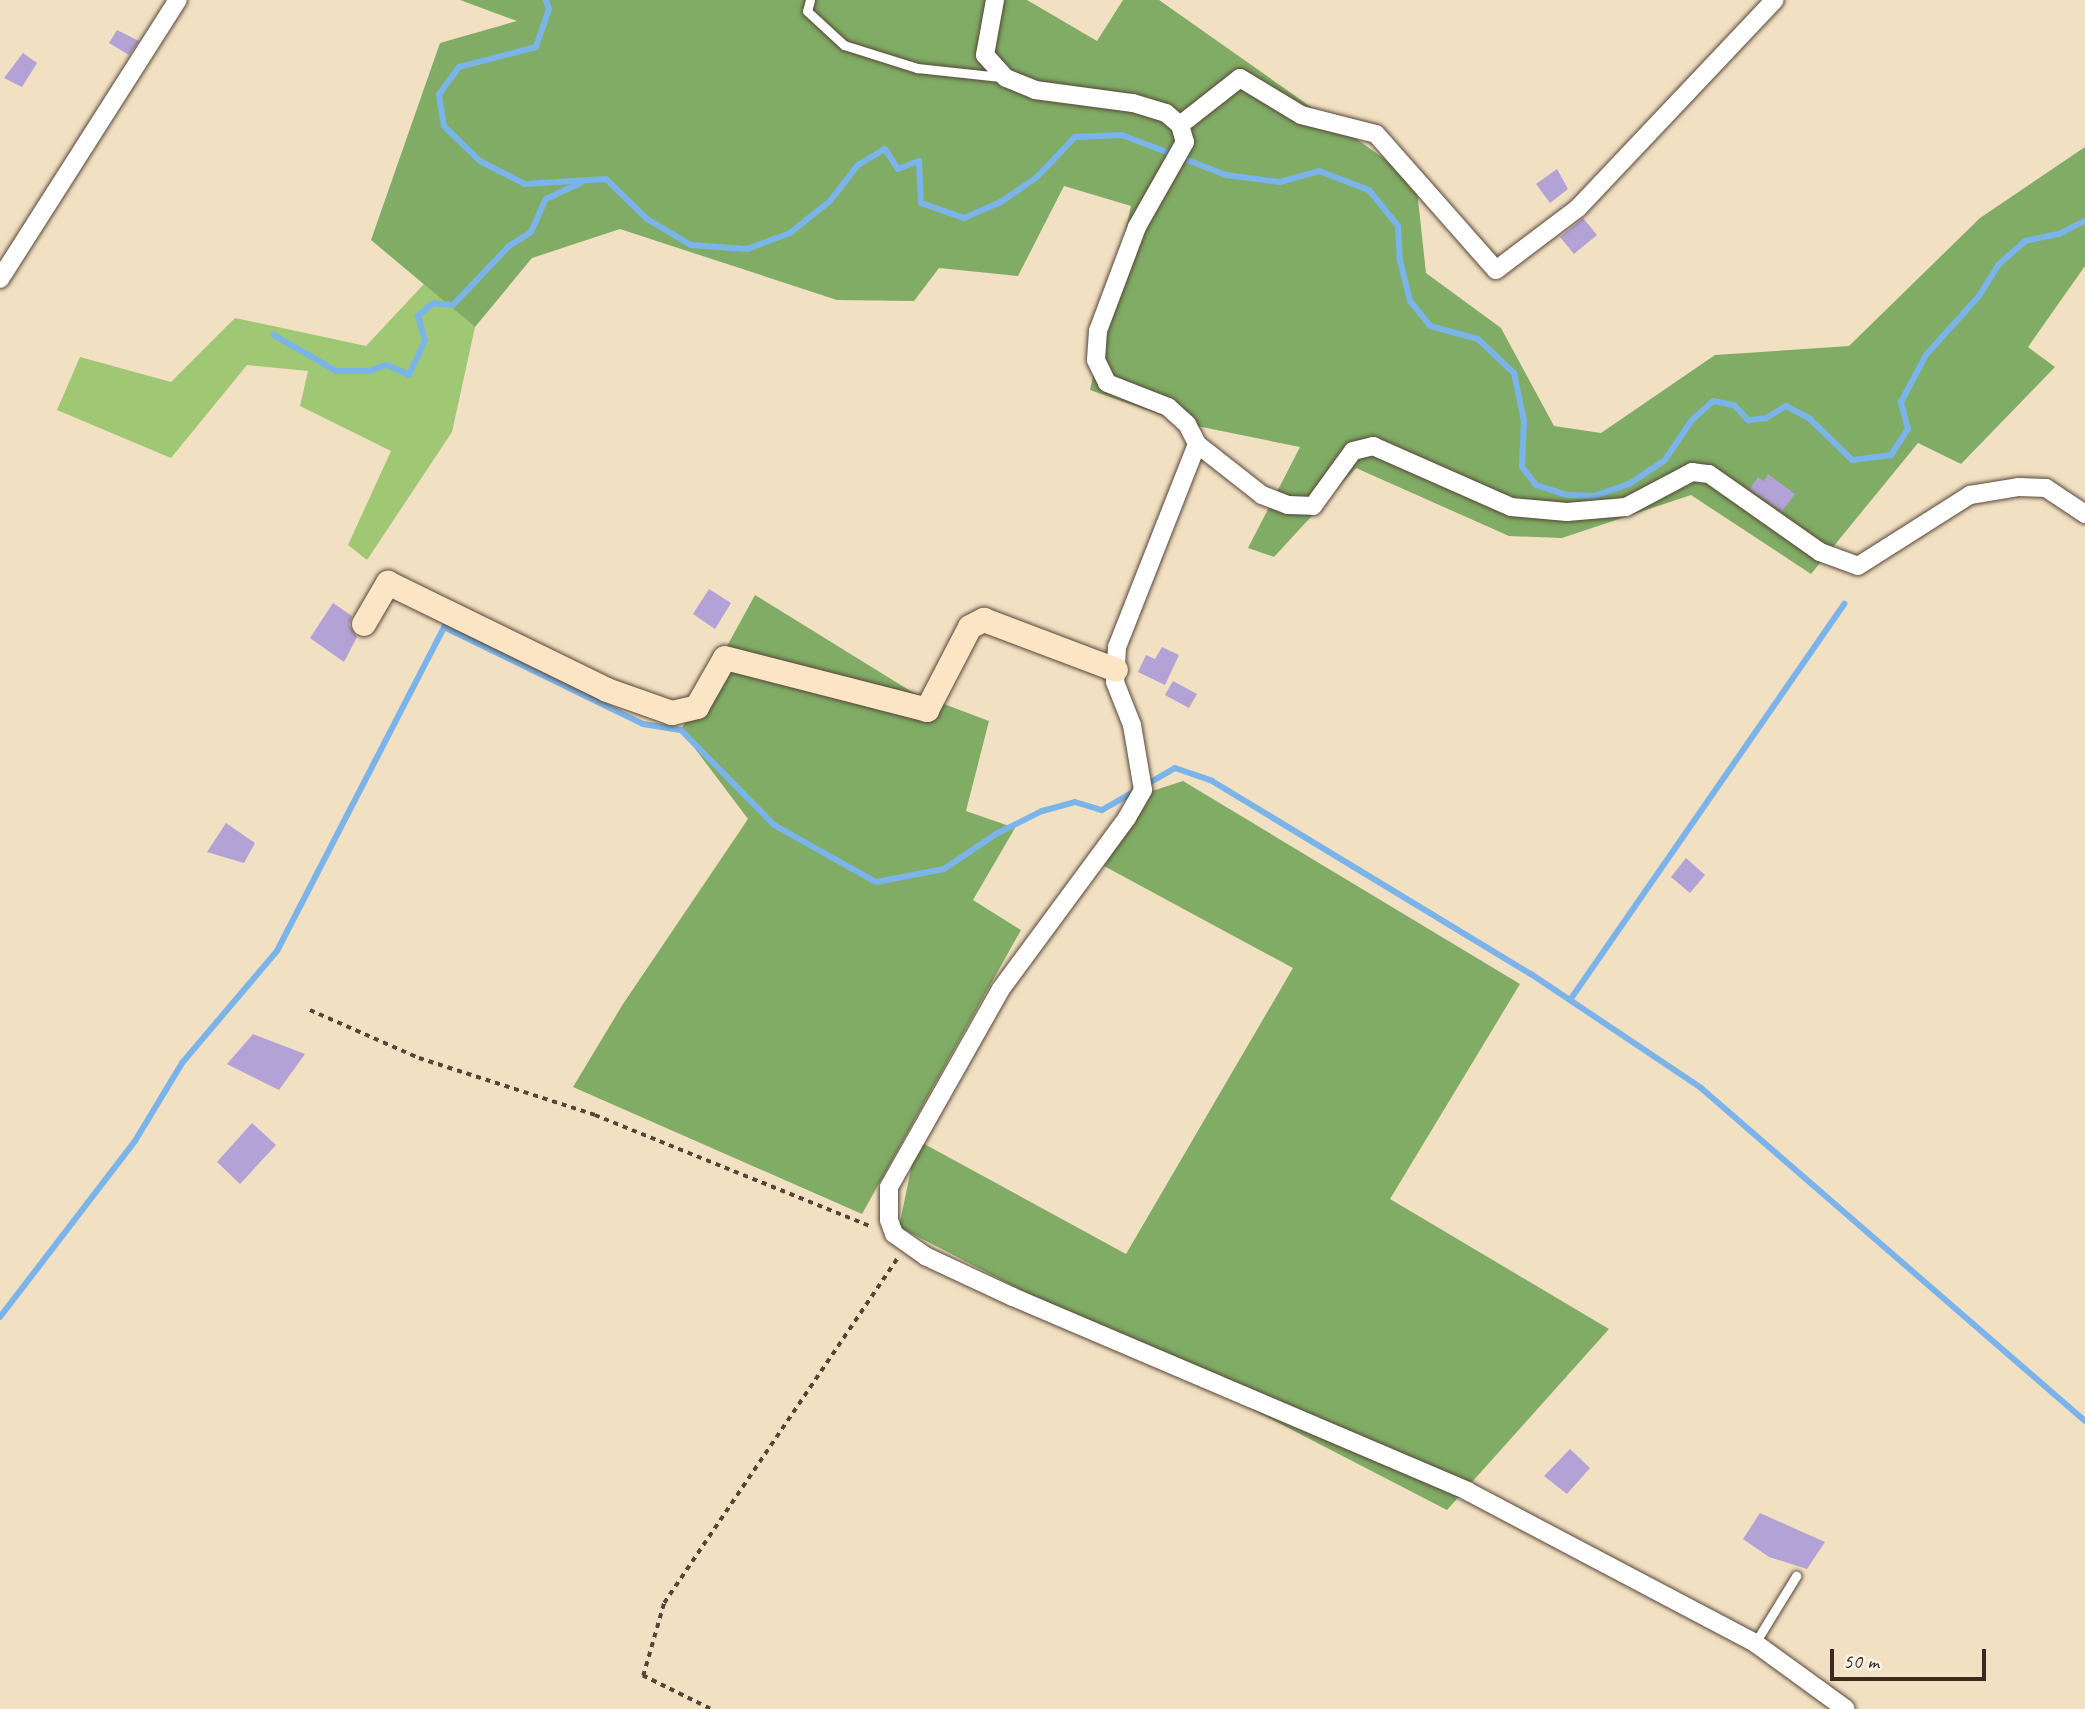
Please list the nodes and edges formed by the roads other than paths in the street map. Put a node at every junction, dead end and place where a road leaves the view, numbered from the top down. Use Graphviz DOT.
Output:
graph roads {
  1 [pos="178,0"];
  2 [pos="810,0"];
  3 [pos="995,0"];
  4 [pos="1775,0"];
  5 [pos="1006,78"];
  6 [pos="1180,125"];
  7 [pos="0,279"];
  8 [pos="1197,444"];
  9 [pos="2085,514"];
  10 [pos="364,624"];
  11 [pos="1116,670"];
  12 [pos="1796,1576"];
  13 [pos="1755,1643"];
  14 [pos="1846,1709"];
  1 -- 7 [label="street"];
  2 -- 5 [label="lane"];
  3 -- 5 [label="street"];
  4 -- 6 [label="street"];
  5 -- 6 [label="street"];
  6 -- 8 [label="street"];
  8 -- 9 [label="street"];
  8 -- 11 [label="street"];
  10 -- 11 [label="street"];
  11 -- 13 [label="street"];
  12 -- 13 [label="lane"];
  13 -- 14 [label="street"];
}
